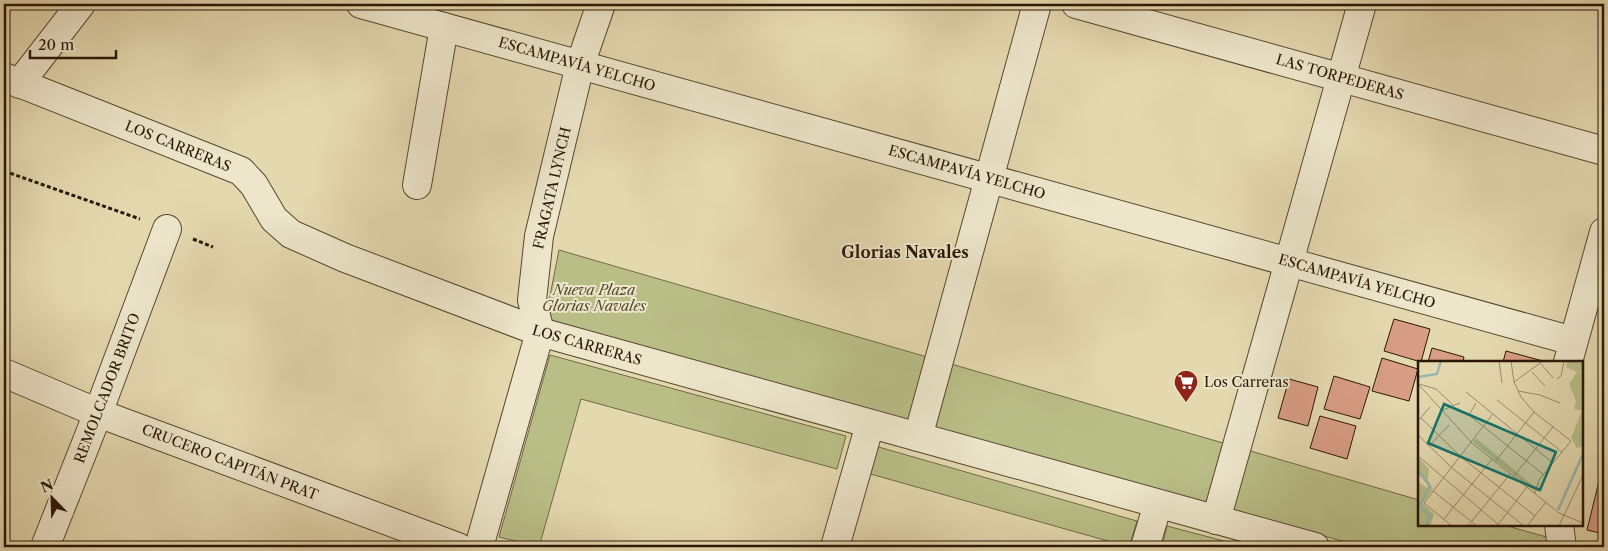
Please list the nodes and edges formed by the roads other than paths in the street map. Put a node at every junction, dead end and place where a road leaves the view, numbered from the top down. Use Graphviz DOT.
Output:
graph roads {
  1 [pos="81,4"];
  2 [pos="361,4"];
  3 [pos="601,4"];
  4 [pos="1037,4"];
  5 [pos="1076,4"];
  6 [pos="1362,4"];
  7 [pos="444,27"];
  8 [pos="580,65"];
  9 [pos="1342,78"];
  10 [pos="12,81"];
  11 [pos="1604,151"];
  12 [pos="989,178"];
  13 [pos="417,185"];
  14 [pos="167,229"];
  15 [pos="1604,232"];
  16 [pos="1289,262"];
  17 [pos="540,332"];
  18 [pos="1570,352"];
  19 [pos="4,373"];
  20 [pos="98,413"];
  21 [pos="870,424"];
  22 [pos="918,437"];
  23 [pos="1158,504"];
  24 [pos="1216,520"];
  25 [pos="1560,526"];
  26 [pos="45,547"];
  27 [pos="458,547"];
  28 [pos="479,547"];
  29 [pos="835,547"];
  30 [pos="1145,547"];
  31 [pos="1315,547"];
  32 [pos="1562,547"];
  1 -- 10 [label="street"];
  2 -- 7 [label="street, ESCAMPAVÍA YELCHO"];
  3 -- 8 [label="street, FRAGATA LYNCH"];
  4 -- 12 [label="street"];
  5 -- 9 [label="street, LAS TORPEDERAS"];
  6 -- 9 [label="street"];
  7 -- 8 [label="street, ESCAMPAVÍA YELCHO"];
  7 -- 13 [label="street"];
  8 -- 12 [label="street, ESCAMPAVÍA YELCHO"];
  8 -- 17 [label="street, FRAGATA LYNCH"];
  9 -- 11 [label="street, LAS TORPEDERAS"];
  9 -- 16 [label="street"];
  10 -- 17 [label="street, LOS CARRERAS"];
  12 -- 16 [label="street, ESCAMPAVÍA YELCHO"];
  12 -- 22 [label="street"];
  14 -- 20 [label="street, REMOLCADOR BRITO"];
  15 -- 18 [label="street"];
  16 -- 18 [label="street, ESCAMPAVÍA YELCHO"];
  16 -- 24 [label="street"];
  17 -- 21 [label="street, LOS CARRERAS"];
  17 -- 28 [label="street, FRAGATA LYNCH"];
  19 -- 20 [label="street, CRUCERO CAPITÁN PRAT"];
  20 -- 26 [label="street, REMOLCADOR BRITO"];
  20 -- 27 [label="street, CRUCERO CAPITÁN PRAT"];
  21 -- 22 [label="street, LOS CARRERAS"];
  21 -- 29 [label="street"];
  22 -- 23 [label="street, LOS CARRERAS"];
  23 -- 24 [label="street, LOS CARRERAS"];
  23 -- 30 [label="street"];
  24 -- 31 [label="street, LOS CARRERAS"];
  25 -- 32 [label="street"];
}
